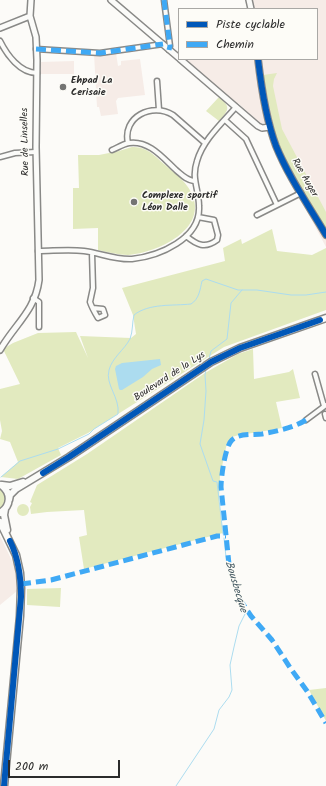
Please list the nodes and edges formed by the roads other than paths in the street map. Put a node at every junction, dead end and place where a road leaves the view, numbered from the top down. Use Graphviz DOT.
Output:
graph roads {
  1 [pos="31,0"];
  2 [pos="111,0"];
  3 [pos="164,0"];
  4 [pos="30,16"];
  5 [pos="0,28"];
  6 [pos="0,41"];
  7 [pos="162,44"];
  8 [pos="36,49"];
  9 [pos="169,50"];
  10 [pos="178,56"];
  11 [pos="182,60"];
  12 [pos="258,60"];
  13 [pos="37,73"];
  14 [pos="157,81"];
  15 [pos="236,107"];
  16 [pos="159,110"];
  17 [pos="225,120"];
  18 [pos="270,127"];
  19 [pos="128,143"];
  20 [pos="205,143"];
  21 [pos="112,150"];
  22 [pos="36,152"];
  23 [pos="0,157"];
  24 [pos="194,181"];
  25 [pos="301,193"];
  26 [pos="277,205"];
  27 [pos="257,215"];
  28 [pos="198,217"];
  29 [pos="326,235"];
  30 [pos="186,236"];
  31 [pos="38,250"];
  32 [pos="92,252"];
  33 [pos="34,298"];
  34 [pos="93,308"];
  35 [pos="324,319"];
  36 [pos="39,327"];
  37 [pos="0,344"];
  38 [pos="0,350"];
  39 [pos="315,374"];
  40 [pos="325,405"];
  41 [pos="306,420"];
  42 [pos="43,473"];
  43 [pos="1,485"];
  44 [pos="9,500"];
  45 [pos="3,511"];
  46 [pos="0,522"];
  47 [pos="10,541"];
  48 [pos="4,786"];
  1 -- 4 [label="street, Rue de Linselles"];
  2 -- 7 [label="street"];
  3 -- 9 [label="street"];
  4 -- 5 [label="street"];
  4 -- 8 [label="street, Rue de Linselles"];
  6 -- 13 [label="street"];
  7 -- 8 [label="street"];
  7 -- 9 [label="street"];
  8 -- 13 [label="street, Rue de Linselles"];
  9 -- 10 [label="street"];
  11 -- 15 [label="street"];
  12 -- 18 [label="street, Rue Auger"];
  13 -- 22 [label="street, Rue de Linselles"];
  14 -- 16 [label="street"];
  15 -- 17 [label="street"];
  15 -- 18 [label="street"];
  16 -- 19 [label="street"];
  16 -- 20 [label="street"];
  17 -- 20 [label="street"];
  17 -- 26 [label="street"];
  18 -- 25 [label="street, Rue Auger"];
  19 -- 21 [label="street"];
  19 -- 24 [label="street"];
  20 -- 24 [label="street"];
  22 -- 23 [label="street"];
  22 -- 31 [label="street, Rue de Linselles"];
  24 -- 28 [label="street"];
  25 -- 26 [label="street"];
  25 -- 29 [label="street, Rue Auger"];
  26 -- 27 [label="street"];
  28 -- 30 [label="street"];
  28 -- 30 [label="street"];
  30 -- 32 [label="street"];
  31 -- 32 [label="street"];
  31 -- 33 [label="street, Rue de Linselles"];
  32 -- 34 [label="street"];
  33 -- 36 [label="street"];
  33 -- 37 [label="street, Rue de Linselles"];
  33 -- 38 [label="street, Rue de Linselles"];
  35 -- 42 [label="main road, Boulevard de la Lys"];
  39 -- 40 [label="street"];
  40 -- 41 [label="street"];
  42 -- 43 [label="main road, Boulevard de la Lys"];
  42 -- 44 [label="main road, Boulevard de la Lys"];
  43 -- 44 [label="main road"];
  44 -- 45 [label="main road, Boulevard de la Lys"];
  45 -- 47 [label="main road"];
  46 -- 47 [label="main road"];
  47 -- 48 [label="main road"];
}
